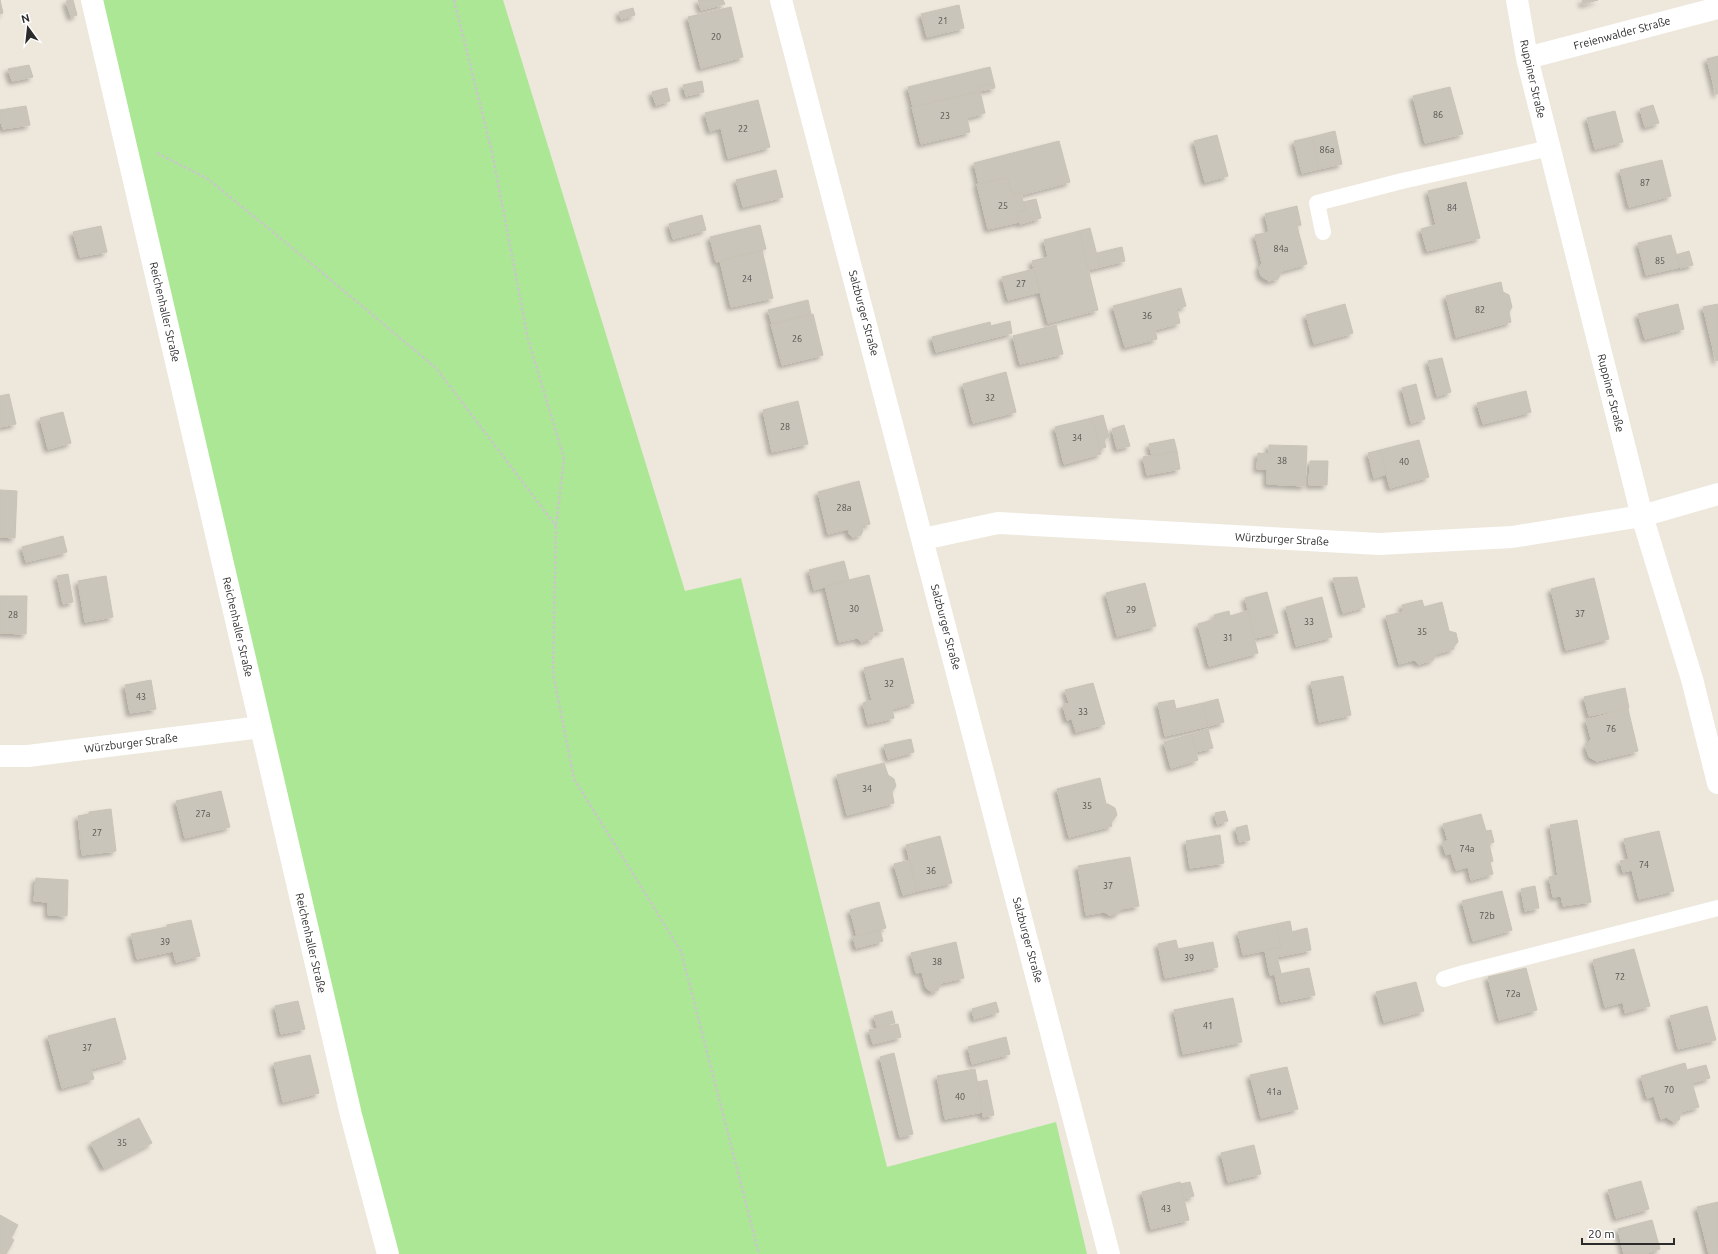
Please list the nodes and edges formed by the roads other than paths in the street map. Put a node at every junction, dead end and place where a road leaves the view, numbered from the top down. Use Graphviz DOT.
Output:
graph roads {
  1 [pos="92,0"];
  2 [pos="781,0"];
  3 [pos="1517,0"];
  4 [pos="1718,8"];
  5 [pos="1527,58"];
  6 [pos="1550,148"];
  7 [pos="1323,232"];
  8 [pos="1718,494"];
  9 [pos="1642,516"];
  10 [pos="923,539"];
  11 [pos="261,727"];
  12 [pos="0,756"];
  13 [pos="1718,783"];
  14 [pos="1718,908"];
  15 [pos="1444,979"];
  16 [pos="388,1254"];
  17 [pos="1109,1254"];
  1 -- 11 [label="street, Reichenhaller Straße"];
  2 -- 10 [label="street, Salzburger Straße"];
  3 -- 5 [label="street, Ruppiner Straße"];
  4 -- 5 [label="street, Freienwalder Straße"];
  5 -- 6 [label="street, Ruppiner Straße"];
  6 -- 7 [label="lane"];
  6 -- 9 [label="street, Ruppiner Straße"];
  8 -- 9 [label="street, Würzburger Straße"];
  9 -- 10 [label="street, Würzburger Straße"];
  9 -- 13 [label="street, Ruppiner Straße"];
  10 -- 17 [label="street, Salzburger Straße"];
  11 -- 12 [label="street, Würzburger Straße"];
  11 -- 16 [label="street, Reichenhaller Straße"];
  14 -- 15 [label="lane"];
}
